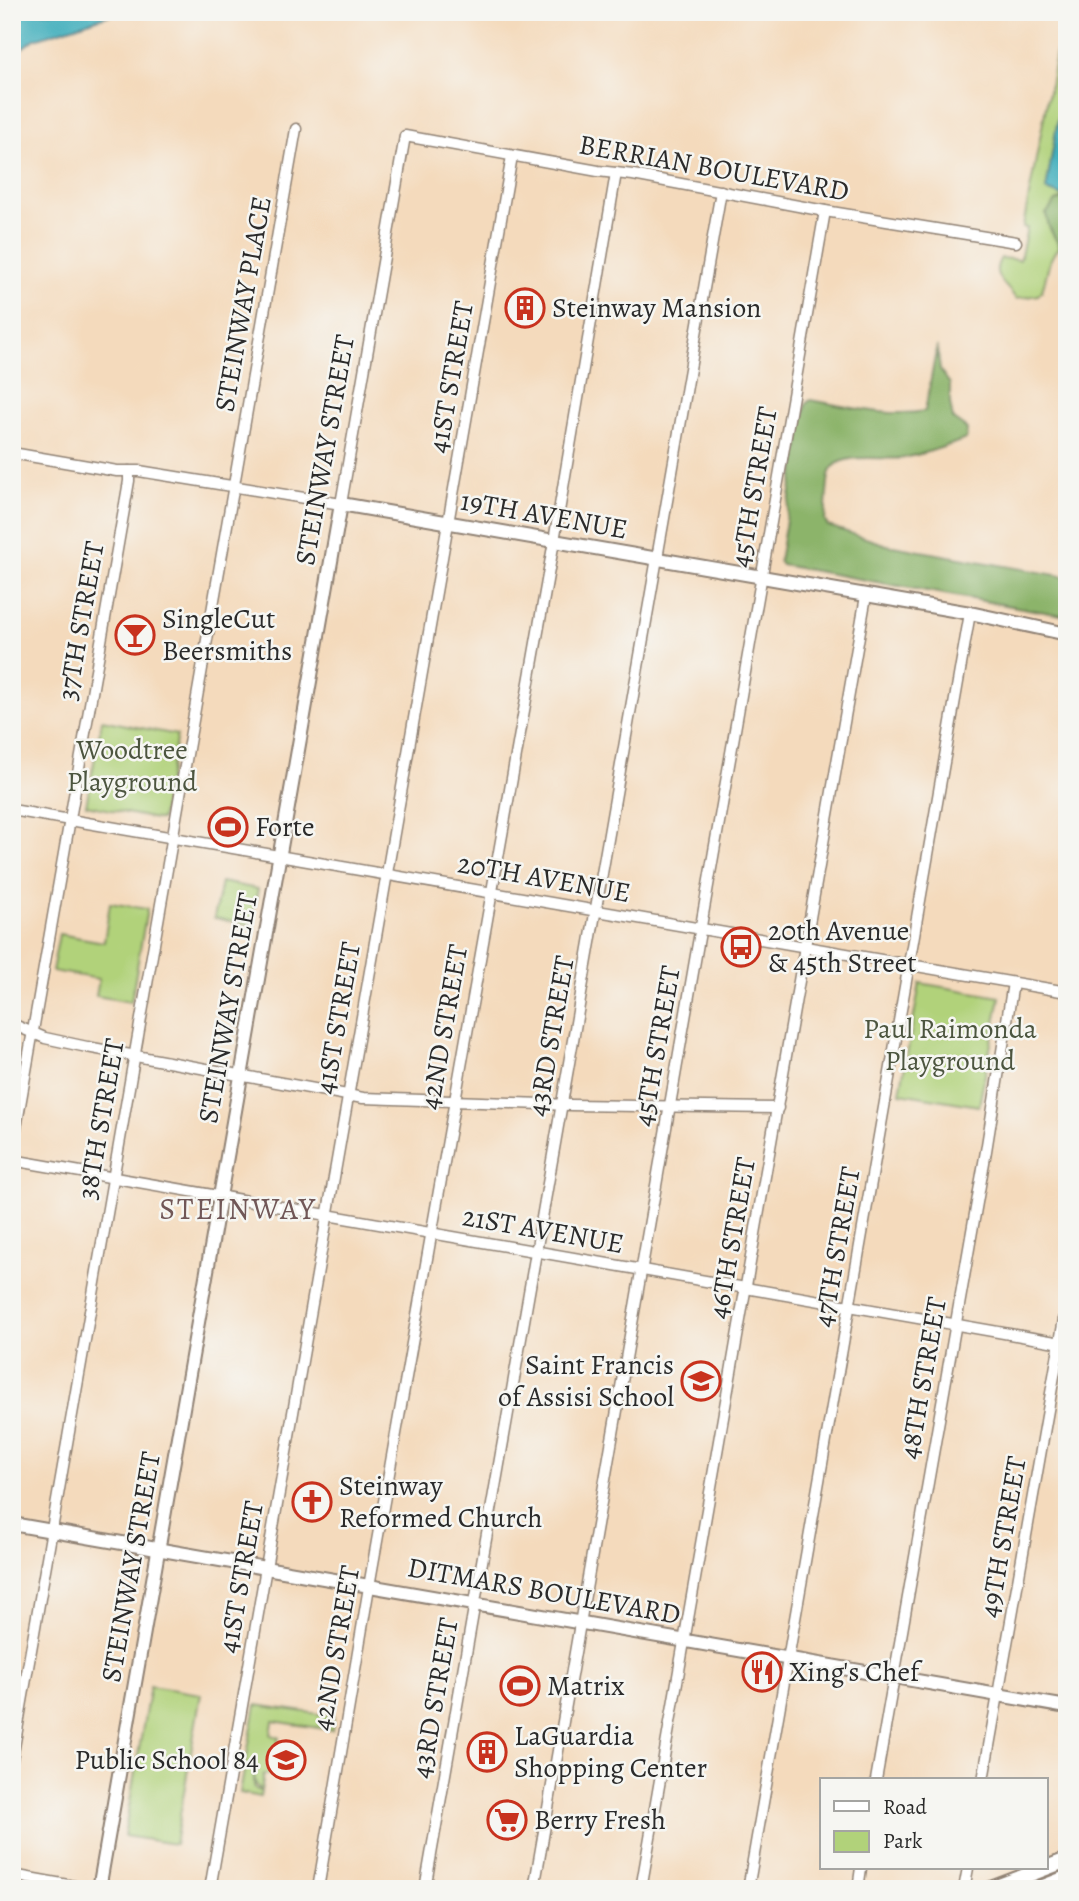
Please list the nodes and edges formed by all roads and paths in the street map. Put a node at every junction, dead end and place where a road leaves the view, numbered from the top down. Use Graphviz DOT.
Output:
graph roads {
  1 [pos="296,129"];
  2 [pos="405,136"];
  3 [pos="512,156"];
  4 [pos="616,173"];
  5 [pos="721,191"];
  6 [pos="824,211"];
  7 [pos="1016,242"];
  8 [pos="12,453"];
  9 [pos="129,471"];
  10 [pos="234,487"];
  11 [pos="341,504"];
  12 [pos="449,523"];
  13 [pos="554,541"];
  14 [pos="657,559"];
  15 [pos="762,578"];
  16 [pos="866,596"];
  17 [pos="970,613"];
  18 [pos="1067,634"];
  19 [pos="12,810"];
  20 [pos="70,820"];
  21 [pos="173,837"];
  22 [pos="280,855"];
  23 [pos="386,874"];
  24 [pos="491,892"];
  25 [pos="596,910"];
  26 [pos="700,928"];
  27 [pos="805,947"];
  28 [pos="909,965"];
  29 [pos="1013,983"];
  30 [pos="1067,992"];
  31 [pos="12,1024"];
  32 [pos="33,1032"];
  33 [pos="136,1056"];
  34 [pos="242,1074"];
  35 [pos="348,1095"];
  36 [pos="455,1101"];
  37 [pos="562,1104"];
  38 [pos="670,1106"];
  39 [pos="778,1108"];
  40 [pos="12,1151"];
  41 [pos="12,1160"];
  42 [pos="113,1178"];
  43 [pos="220,1196"];
  44 [pos="327,1215"];
  45 [pos="432,1234"];
  46 [pos="536,1251"];
  47 [pos="641,1270"];
  48 [pos="746,1288"];
  49 [pos="1067,1302"];
  50 [pos="850,1306"];
  51 [pos="955,1325"];
  52 [pos="1063,1344"];
  53 [pos="12,1524"];
  54 [pos="52,1531"];
  55 [pos="159,1549"];
  56 [pos="265,1568"];
  57 [pos="369,1586"];
  58 [pos="475,1604"];
  59 [pos="580,1622"];
  60 [pos="684,1641"];
  61 [pos="788,1659"];
  62 [pos="893,1677"];
  63 [pos="998,1695"];
  64 [pos="1067,1707"];
  65 [pos="12,1759"];
  66 [pos="876,1778"];
  67 [pos="983,1778"];
  68 [pos="1067,1860"];
  69 [pos="1048,1867"];
  70 [pos="862,1870"];
  71 [pos="968,1870"];
  72 [pos="1041,1870"];
  73 [pos="12,1875"];
  74 [pos="1067,1880"];
  75 [pos="90,1889"];
  76 [pos="99,1889"];
  77 [pos="210,1889"];
  78 [pos="318,1889"];
  79 [pos="425,1889"];
  80 [pos="534,1889"];
  81 [pos="641,1889"];
  82 [pos="748,1889"];
  83 [pos="858,1889"];
  84 [pos="964,1889"];
  85 [pos="991,1889"];
  86 [pos="1044,1889"];
  1 -- 10 [label="street, STEINWAY PLACE"];
  2 -- 3 [label="street, BERRIAN BOULEVARD"];
  2 -- 11 [label="street, STEINWAY STREET"];
  3 -- 4 [label="street, BERRIAN BOULEVARD"];
  3 -- 12 [label="street, 41ST STREET"];
  4 -- 5 [label="street, BERRIAN BOULEVARD"];
  4 -- 13 [label="street, 42ND STREET"];
  5 -- 6 [label="street, BERRIAN BOULEVARD"];
  5 -- 14 [label="street, 43RD STREET"];
  6 -- 7 [label="street, BERRIAN BOULEVARD"];
  6 -- 15 [label="street, 45TH STREET"];
  8 -- 9 [label="street, 19TH AVENUE"];
  9 -- 10 [label="street, 19TH AVENUE"];
  9 -- 20 [label="street, 37TH STREET"];
  10 -- 11 [label="street, 19TH AVENUE"];
  10 -- 21 [label="street, 38TH STREET"];
  11 -- 12 [label="street, 19TH AVENUE"];
  11 -- 22 [label="street, STEINWAY STREET"];
  12 -- 13 [label="street, 19TH AVENUE"];
  12 -- 23 [label="street, 41ST STREET"];
  13 -- 14 [label="street, 19TH AVENUE"];
  13 -- 24 [label="street, 42ND STREET"];
  14 -- 15 [label="street, 19TH AVENUE"];
  14 -- 25 [label="street, 43RD STREET"];
  15 -- 16 [label="street, 19TH AVENUE"];
  15 -- 26 [label="street, 45TH STREET"];
  16 -- 17 [label="street, 19TH AVENUE"];
  16 -- 27 [label="street, 46TH STREET"];
  17 -- 18 [label="street, 19TH AVENUE"];
  17 -- 28 [label="street, 47TH STREET"];
  19 -- 20 [label="street, 20TH AVENUE"];
  20 -- 21 [label="street, 20TH AVENUE"];
  20 -- 32 [label="street, 37TH STREET"];
  21 -- 22 [label="street, 20TH AVENUE"];
  21 -- 33 [label="street, 38TH STREET"];
  22 -- 23 [label="street, 20TH AVENUE"];
  22 -- 34 [label="street, STEINWAY STREET"];
  23 -- 24 [label="street, 20TH AVENUE"];
  23 -- 35 [label="street, 41ST STREET"];
  24 -- 25 [label="street, 20TH AVENUE"];
  24 -- 36 [label="street, 42ND STREET"];
  25 -- 26 [label="street, 20TH AVENUE"];
  25 -- 37 [label="street, 43RD STREET"];
  26 -- 27 [label="street, 20TH AVENUE"];
  26 -- 38 [label="street, 45TH STREET"];
  27 -- 28 [label="street, 20TH AVENUE"];
  27 -- 39 [label="street, 46TH STREET"];
  28 -- 29 [label="street, 20TH AVENUE"];
  28 -- 50 [label="street, 47TH STREET"];
  29 -- 30 [label="street, 20TH AVENUE"];
  29 -- 51 [label="street, 48TH STREET"];
  31 -- 32 [label="street"];
  32 -- 33 [label="street"];
  32 -- 40 [label="street, 37TH STREET"];
  33 -- 34 [label="street"];
  33 -- 42 [label="street, 38TH STREET"];
  34 -- 35 [label="street"];
  34 -- 43 [label="street, STEINWAY STREET"];
  35 -- 36 [label="street"];
  35 -- 44 [label="street, 41ST STREET"];
  36 -- 37 [label="street"];
  36 -- 45 [label="street, 42ND STREET"];
  37 -- 38 [label="street"];
  37 -- 46 [label="street, 43RD STREET"];
  38 -- 39 [label="street"];
  38 -- 47 [label="street, 45TH STREET"];
  39 -- 48 [label="street, 46TH STREET"];
  41 -- 42 [label="street, 21ST AVENUE"];
  42 -- 43 [label="street, 21ST AVENUE"];
  42 -- 54 [label="street, 38TH STREET"];
  43 -- 44 [label="street, 21ST AVENUE"];
  43 -- 55 [label="street, STEINWAY STREET"];
  44 -- 45 [label="street, 21ST AVENUE"];
  44 -- 56 [label="street, 41ST STREET"];
  45 -- 46 [label="street, 21ST AVENUE"];
  45 -- 57 [label="street, 42ND STREET"];
  46 -- 47 [label="street, 21ST AVENUE"];
  46 -- 58 [label="street, 43RD STREET"];
  47 -- 48 [label="street, 21ST AVENUE"];
  47 -- 59 [label="street, 45TH STREET"];
  48 -- 50 [label="street, 21ST AVENUE"];
  48 -- 60 [label="street, 46TH STREET"];
  49 -- 52 [label="street, 49TH STREET"];
  50 -- 51 [label="street, 21ST AVENUE"];
  50 -- 61 [label="street, 47TH STREET"];
  51 -- 52 [label="street, 21ST AVENUE"];
  51 -- 62 [label="street, 48TH STREET"];
  52 -- 63 [label="street, 49TH STREET"];
  53 -- 54 [label="street, DITMARS BOULEVARD"];
  54 -- 55 [label="street, DITMARS BOULEVARD"];
  54 -- 65 [label="street, 38TH STREET"];
  55 -- 56 [label="street, DITMARS BOULEVARD"];
  55 -- 76 [label="street, STEINWAY STREET"];
  56 -- 57 [label="street, DITMARS BOULEVARD"];
  56 -- 77 [label="street, 41ST STREET"];
  57 -- 58 [label="street, DITMARS BOULEVARD"];
  57 -- 78 [label="street, 42ND STREET"];
  58 -- 59 [label="street, DITMARS BOULEVARD"];
  58 -- 79 [label="street, 43RD STREET"];
  59 -- 60 [label="street, DITMARS BOULEVARD"];
  59 -- 80 [label="street, 45TH STREET"];
  60 -- 61 [label="street, DITMARS BOULEVARD"];
  60 -- 81 [label="street, 46TH STREET"];
  61 -- 62 [label="street, DITMARS BOULEVARD"];
  61 -- 82 [label="street, 47TH STREET"];
  62 -- 63 [label="street, DITMARS BOULEVARD"];
  62 -- 66 [label="street, 48TH STREET"];
  63 -- 64 [label="street, DITMARS BOULEVARD"];
  63 -- 67 [label="street, 49TH STREET"];
  68 -- 69 [label="main road"];
  70 -- 83 [label="street"];
  71 -- 84 [label="street"];
  72 -- 85 [label="main road"];
  73 -- 75 [label="street"];
  74 -- 86 [label="highway"];
}
